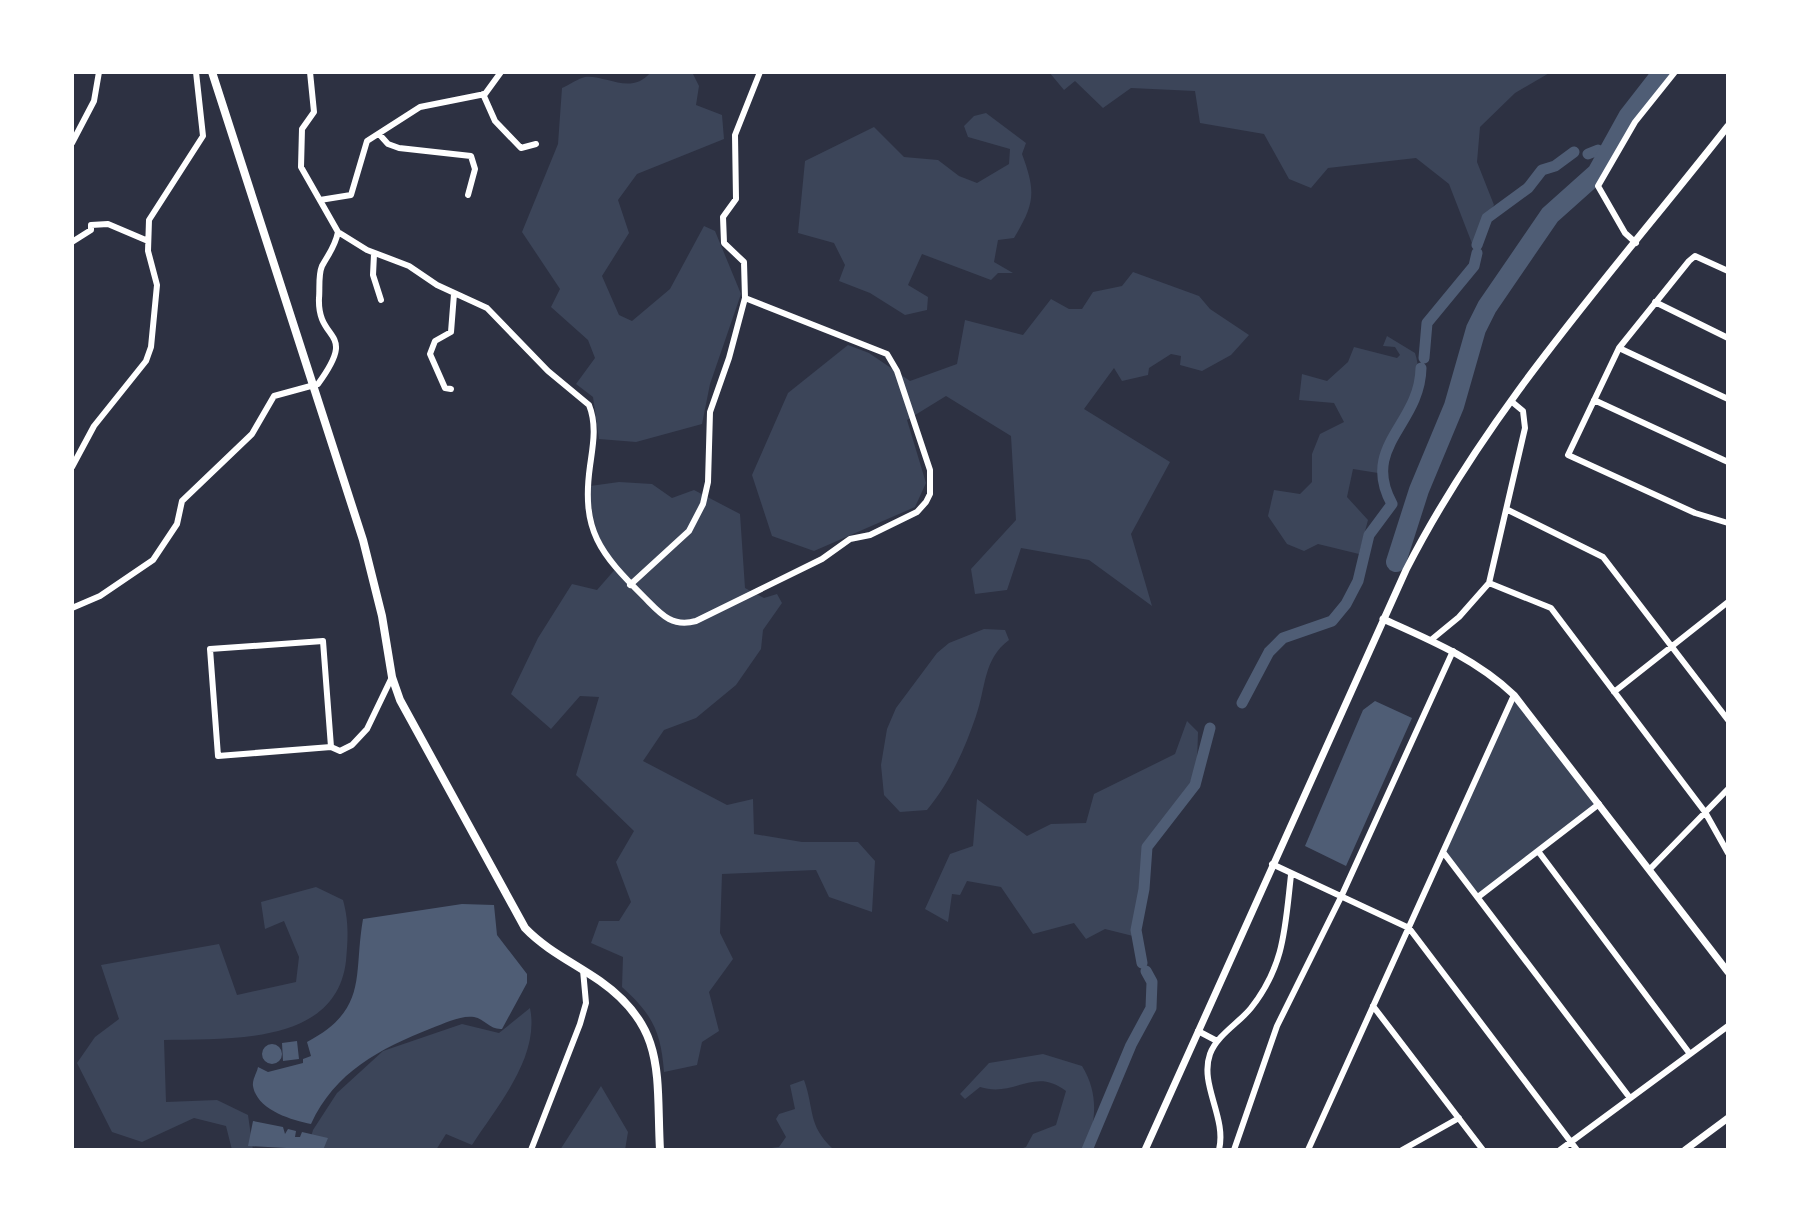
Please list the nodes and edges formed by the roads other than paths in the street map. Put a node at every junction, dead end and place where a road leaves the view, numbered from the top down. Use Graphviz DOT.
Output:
graph roads {
  1 [pos="99,72"];
  2 [pos="196,72"];
  3 [pos="212,72"];
  4 [pos="310,72"];
  5 [pos="501,72"];
  6 [pos="760,72"];
  7 [pos="1675,72"];
  8 [pos="483,94"];
  9 [pos="1728,126"];
  10 [pos="379,134"];
  11 [pos="72,143"];
  12 [pos="536,144"];
  13 [pos="468,195"];
  14 [pos="320,200"];
  15 [pos="338,232"];
  16 [pos="148,241"];
  17 [pos="72,242"];
  18 [pos="1636,243"];
  19 [pos="374,254"];
  20 [pos="1728,271"];
  21 [pos="454,294"];
  22 [pos="745,298"];
  23 [pos="381,300"];
  24 [pos="1655,302"];
  25 [pos="1728,338"];
  26 [pos="1619,348"];
  27 [pos="314,386"];
  28 [pos="451,389"];
  29 [pos="1728,399"];
  30 [pos="1594,400"];
  31 [pos="1511,401"];
  32 [pos="1728,462"];
  33 [pos="72,467"];
  34 [pos="1508,510"];
  35 [pos="1728,523"];
  36 [pos="1489,583"];
  37 [pos="630,585"];
  38 [pos="1728,602"];
  39 [pos="72,608"];
  40 [pos="1383,619"];
  41 [pos="1431,640"];
  42 [pos="1672,647"];
  43 [pos="1453,651"];
  44 [pos="392,677"];
  45 [pos="1614,692"];
  46 [pos="1514,695"];
  47 [pos="1728,720"];
  48 [pos="331,747"];
  49 [pos="1728,789"];
  50 [pos="1599,804"];
  51 [pos="1705,812"];
  52 [pos="1538,851"];
  53 [pos="1443,852"];
  54 [pos="1728,853"];
  55 [pos="1272,864"];
  56 [pos="1650,869"];
  57 [pos="1291,875"];
  58 [pos="1341,897"];
  59 [pos="1478,897"];
  60 [pos="1409,928"];
  61 [pos="583,970"];
  62 [pos="1728,972"];
  63 [pos="1373,1006"];
  64 [pos="1728,1026"];
  65 [pos="1198,1031"];
  66 [pos="1217,1041"];
  67 [pos="1690,1054"];
  68 [pos="1630,1098"];
  69 [pos="1459,1118"];
  70 [pos="1728,1118"];
  71 [pos="1571,1141"];
  72 [pos="531,1150"];
  73 [pos="660,1150"];
  74 [pos="1145,1150"];
  75 [pos="1219,1150"];
  76 [pos="1234,1150"];
  77 [pos="1308,1150"];
  78 [pos="1402,1150"];
  79 [pos="1483,1150"];
  80 [pos="1560,1150"];
  81 [pos="1577,1150"];
  82 [pos="1685,1150"];
  1 -- 11 [label="street"];
  2 -- 16 [label="street"];
  3 -- 27 [label="main road"];
  4 -- 14 [label="street"];
  5 -- 8 [label="street"];
  6 -- 22 [label="street"];
  7 -- 18 [label="street"];
  8 -- 10 [label="street"];
  8 -- 12 [label="street"];
  9 -- 18 [label="street"];
  10 -- 13 [label="street"];
  10 -- 14 [label="street"];
  14 -- 15 [label="street"];
  15 -- 19 [label="street"];
  15 -- 27 [label="street"];
  16 -- 17 [label="street"];
  16 -- 33 [label="street"];
  18 -- 31 [label="street"];
  19 -- 21 [label="street"];
  19 -- 23 [label="street"];
  20 -- 24 [label="street"];
  21 -- 28 [label="street"];
  21 -- 37 [label="street"];
  22 -- 37 [label="street"];
  22 -- 37 [label="street"];
  24 -- 25 [label="street"];
  24 -- 26 [label="street"];
  26 -- 29 [label="street"];
  26 -- 30 [label="street"];
  27 -- 39 [label="street"];
  27 -- 44 [label="main road"];
  30 -- 32 [label="street"];
  30 -- 35 [label="street"];
  31 -- 34 [label="street"];
  31 -- 40 [label="street"];
  34 -- 36 [label="street"];
  34 -- 42 [label="street"];
  36 -- 41 [label="street"];
  36 -- 45 [label="street"];
  38 -- 42 [label="street"];
  40 -- 41 [label="street"];
  40 -- 55 [label="street"];
  41 -- 43 [label="street"];
  42 -- 45 [label="street"];
  42 -- 47 [label="street"];
  43 -- 46 [label="street"];
  43 -- 58 [label="street"];
  44 -- 48 [label="street"];
  44 -- 61 [label="main road"];
  45 -- 51 [label="street"];
  46 -- 50 [label="street"];
  46 -- 53 [label="street"];
  48 -- 48 [label="street"];
  49 -- 51 [label="street"];
  50 -- 52 [label="street"];
  50 -- 56 [label="street"];
  51 -- 54 [label="street"];
  51 -- 56 [label="street"];
  52 -- 59 [label="street"];
  52 -- 67 [label="street"];
  53 -- 59 [label="street"];
  53 -- 60 [label="street"];
  55 -- 57 [label="street"];
  55 -- 65 [label="street"];
  56 -- 62 [label="street"];
  57 -- 58 [label="street"];
  57 -- 66 [label="street"];
  58 -- 60 [label="street"];
  58 -- 76 [label="street"];
  59 -- 68 [label="street"];
  60 -- 63 [label="street"];
  60 -- 71 [label="street"];
  61 -- 72 [label="street"];
  61 -- 73 [label="main road"];
  63 -- 69 [label="street"];
  63 -- 77 [label="street"];
  64 -- 67 [label="street"];
  65 -- 66 [label="street"];
  65 -- 74 [label="street"];
  66 -- 75 [label="street"];
  67 -- 68 [label="street"];
  68 -- 71 [label="street"];
  69 -- 78 [label="street"];
  69 -- 79 [label="street"];
  70 -- 82 [label="street"];
  71 -- 80 [label="street"];
  71 -- 81 [label="street"];
}
